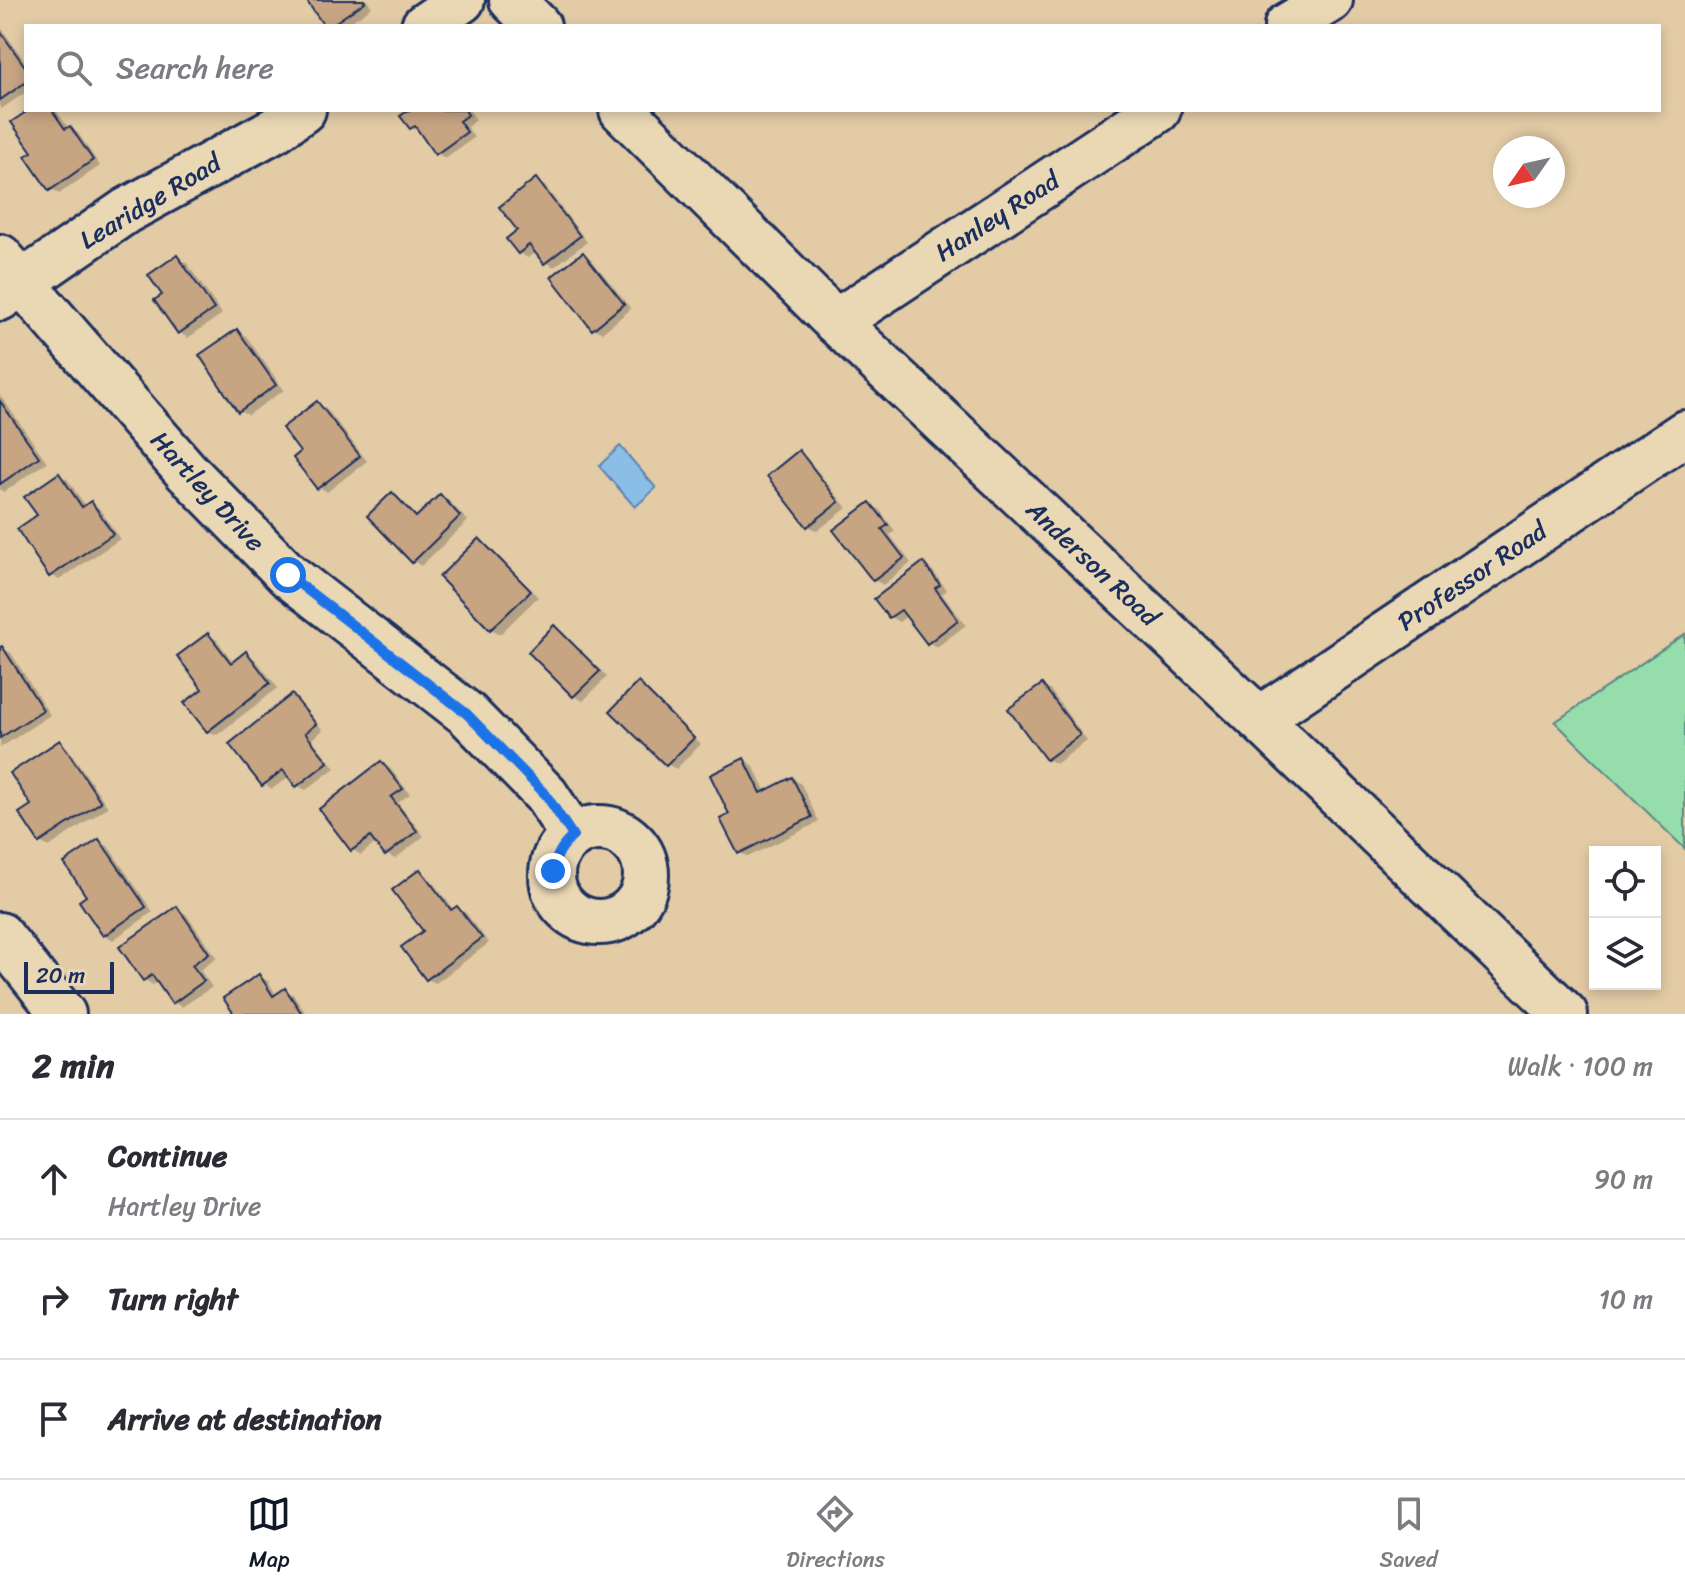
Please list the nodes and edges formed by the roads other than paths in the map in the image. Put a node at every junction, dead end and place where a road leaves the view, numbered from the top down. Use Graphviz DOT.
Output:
graph roads {
  1 [pos="462,0"];
  2 [pos="512,0"];
  3 [pos="1330,0"];
  4 [pos="427,24"];
  5 [pos="536,24"];
  6 [pos="1290,24"];
  7 [pos="300,112"];
  8 [pos="624,112"];
  9 [pos="1155,112"];
  10 [pos="7,279"];
  11 [pos="836,322"];
  12 [pos="1685,433"];
  13 [pos="1259,719"];
  14 [pos="573,836"];
  15 [pos="0,935"];
  16 [pos="63,1014"];
  17 [pos="1565,1014"];
  1 -- 4 [label="street"];
  2 -- 5 [label="street"];
  3 -- 6 [label="street"];
  7 -- 10 [label="street, Learidge Road"];
  8 -- 11 [label="street, Anderson Road"];
  9 -- 11 [label="street, Hanley Road"];
  10 -- 14 [label="street, Hartley Drive"];
  11 -- 13 [label="street, Anderson Road"];
  12 -- 13 [label="street, Professor Road"];
  13 -- 17 [label="street, Anderson Road"];
  15 -- 16 [label="street"];
}
